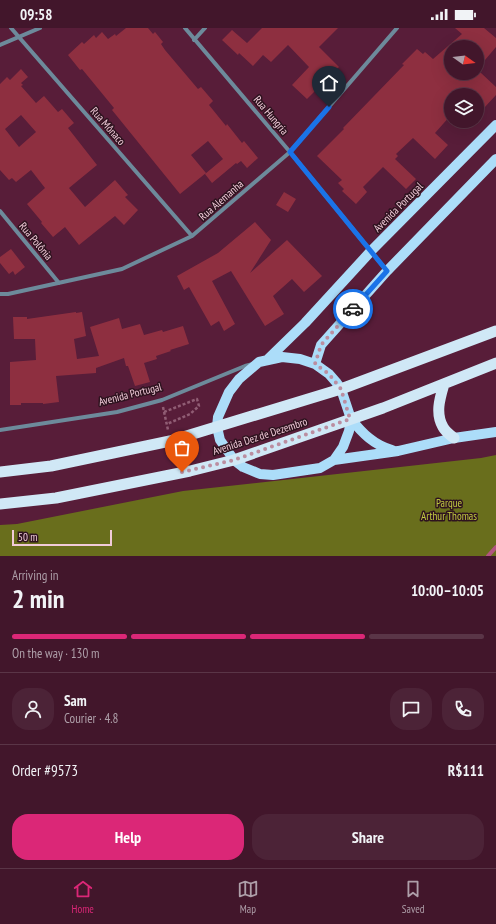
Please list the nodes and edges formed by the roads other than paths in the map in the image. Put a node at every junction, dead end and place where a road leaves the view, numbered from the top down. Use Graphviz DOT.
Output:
graph roads {
  1 [pos="11,28"];
  2 [pos="40,28"];
  3 [pos="185,28"];
  4 [pos="206,28"];
  5 [pos="397,28"];
  6 [pos="19,37"];
  7 [pos="194,40"];
  8 [pos="0,45"];
  9 [pos="496,124"];
  10 [pos="290,152"];
  11 [pos="496,159"];
  12 [pos="0,212"];
  13 [pos="192,236"];
  14 [pos="371,251"];
  15 [pos="387,271"];
  16 [pos="59,283"];
  17 [pos="0,294"];
  18 [pos="496,331"];
  19 [pos="263,361"];
  20 [pos="496,363"];
  21 [pos="315,364"];
  22 [pos="444,384"];
  23 [pos="341,389"];
  24 [pos="350,419"];
  25 [pos="217,427"];
  26 [pos="0,430"];
  27 [pos="496,432"];
  28 [pos="454,438"];
  29 [pos="398,451"];
  30 [pos="234,460"];
  31 [pos="334,460"];
  32 [pos="0,472"];
  33 [pos="0,504"];
  1 -- 6 [label="street, Rua Mônaco"];
  2 -- 6 [label="street"];
  3 -- 7 [label="street, Rua Hungria"];
  4 -- 7 [label="street"];
  5 -- 10 [label="street, Rua Alemanha"];
  6 -- 8 [label="street"];
  6 -- 13 [label="street, Rua Mônaco"];
  7 -- 10 [label="street, Rua Hungria"];
  9 -- 14 [label="main road, Avenida Portugal"];
  10 -- 13 [label="street, Rua Alemanha"];
  10 -- 14 [label="street, Rua Hungria"];
  11 -- 15 [label="main road"];
  12 -- 16 [label="street, Rua Polônia"];
  13 -- 16 [label="street, Rua Alemanha"];
  14 -- 15 [label="street, Rua Hungria"];
  14 -- 19 [label="main road, Avenida Portugal"];
  15 -- 21 [label="main road"];
  16 -- 17 [label="street, Rua Alemanha"];
  18 -- 23 [label="highway, Avenida Dez de Dezembro"];
  19 -- 21 [label="main road"];
  19 -- 25 [label="main road"];
  19 -- 26 [label="street, Avenida Portugal"];
  20 -- 22 [label="highway, Avenida Dez de Dezembro"];
  21 -- 23 [label="main road"];
  22 -- 24 [label="highway, Avenida Dez de Dezembro"];
  22 -- 28 [label="highway"];
  23 -- 24 [label="main road"];
  23 -- 25 [label="highway, Avenida Dez de Dezembro"];
  24 -- 29 [label="main road"];
  24 -- 30 [label="highway, Avenida Dez de Dezembro"];
  24 -- 31 [label="main road"];
  25 -- 30 [label="main road"];
  25 -- 32 [label="highway, Avenida Dez de Dezembro"];
  27 -- 28 [label="main road"];
  28 -- 29 [label="main road"];
  29 -- 31 [label="main road"];
  30 -- 31 [label="main road"];
  30 -- 33 [label="highway, Avenida Dez de Dezembro"];
}
